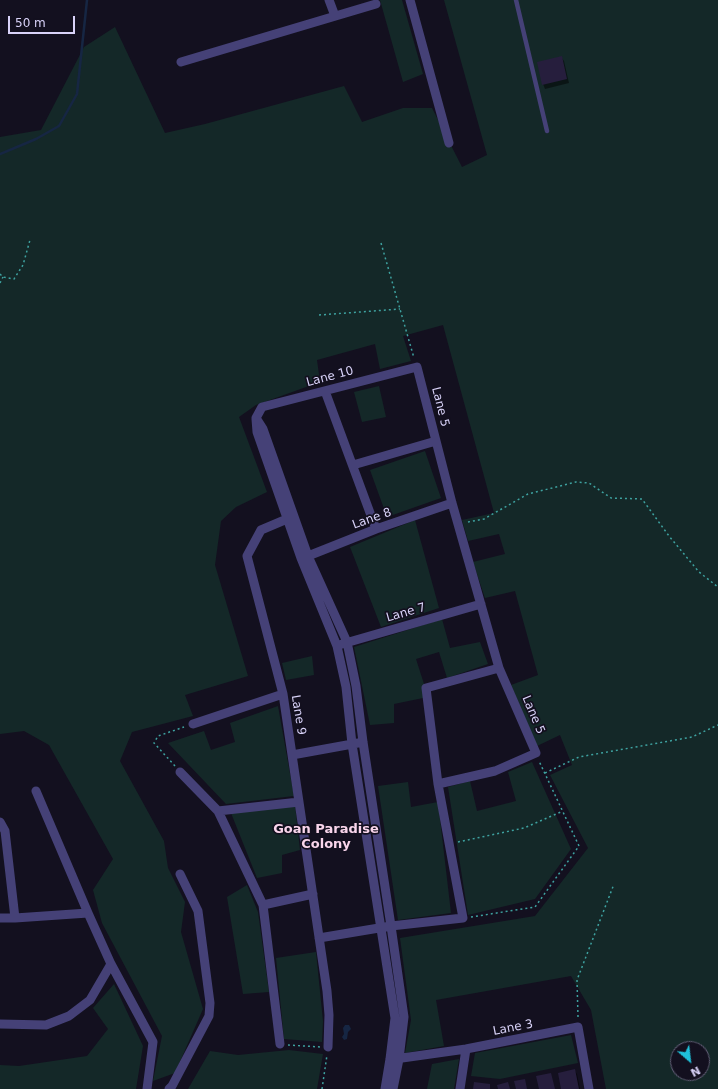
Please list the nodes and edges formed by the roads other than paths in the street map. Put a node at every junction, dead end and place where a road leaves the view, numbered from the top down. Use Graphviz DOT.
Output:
graph roads {
  1 [pos="329,0"];
  2 [pos="410,0"];
  3 [pos="516,0"];
  4 [pos="376,4"];
  5 [pos="335,16"];
  6 [pos="181,62"];
  7 [pos="547,131"];
  8 [pos="449,143"];
  9 [pos="417,367"];
  10 [pos="326,391"];
  11 [pos="256,418"];
  12 [pos="436,441"];
  13 [pos="353,465"];
  14 [pos="452,503"];
  15 [pos="287,519"];
  16 [pos="376,529"];
  17 [pos="305,557"];
  18 [pos="481,604"];
  19 [pos="347,642"];
  20 [pos="337,646"];
  21 [pos="499,668"];
  22 [pos="283,694"];
  23 [pos="193,724"];
  24 [pos="363,742"];
  25 [pos="352,744"];
  26 [pos="292,755"];
  27 [pos="180,772"];
  28 [pos="438,784"];
  29 [pos="36,791"];
  30 [pos="299,802"];
  31 [pos="218,811"];
  32 [pos="0,822"];
  33 [pos="180,874"];
  34 [pos="313,894"];
  35 [pos="262,905"];
  36 [pos="88,913"];
  37 [pos="0,918"];
  38 [pos="15,918"];
  39 [pos="391,926"];
  40 [pos="381,928"];
  41 [pos="319,938"];
  42 [pos="111,964"];
  43 [pos="0,1024"];
  44 [pos="280,1044"];
  45 [pos="328,1047"];
  46 [pos="466,1049"];
  47 [pos="395,1059"];
  48 [pos="147,1089"];
  49 [pos="169,1089"];
  50 [pos="384,1089"];
  51 [pos="393,1089"];
  52 [pos="460,1089"];
  53 [pos="589,1089"];
  1 -- 5 [label="street"];
  2 -- 8 [label="street"];
  3 -- 7 [label="lane"];
  4 -- 5 [label="street"];
  5 -- 6 [label="street"];
  9 -- 10 [label="street, Lane 10"];
  9 -- 12 [label="street, Lane 5"];
  10 -- 11 [label="street, Lane 10"];
  10 -- 13 [label="street"];
  11 -- 15 [label="street"];
  11 -- 17 [label="street"];
  12 -- 13 [label="street"];
  12 -- 14 [label="street, Lane 5"];
  13 -- 16 [label="street"];
  14 -- 16 [label="street, Lane 8"];
  14 -- 18 [label="street, Lane 5"];
  15 -- 17 [label="street"];
  15 -- 22 [label="street, Lane 9"];
  16 -- 17 [label="street, Lane 8"];
  17 -- 19 [label="street"];
  17 -- 20 [label="street"];
  18 -- 19 [label="street, Lane 7"];
  18 -- 21 [label="street, Lane 5"];
  19 -- 20 [label="street, Lane 7"];
  19 -- 24 [label="street"];
  20 -- 25 [label="street"];
  21 -- 28 [label="street"];
  21 -- 28 [label="street, Lane 5"];
  22 -- 23 [label="street"];
  22 -- 26 [label="street, Lane 9"];
  24 -- 25 [label="street"];
  24 -- 39 [label="street"];
  25 -- 26 [label="street"];
  25 -- 40 [label="street"];
  26 -- 30 [label="street, Lane 9"];
  27 -- 31 [label="street"];
  28 -- 39 [label="street"];
  29 -- 36 [label="street"];
  30 -- 31 [label="street"];
  30 -- 34 [label="street, Lane 9"];
  31 -- 35 [label="street"];
  32 -- 38 [label="street"];
  33 -- 49 [label="street"];
  34 -- 35 [label="street"];
  34 -- 41 [label="street, Lane 9"];
  35 -- 44 [label="street"];
  36 -- 38 [label="street"];
  36 -- 42 [label="street"];
  37 -- 38 [label="street"];
  39 -- 40 [label="street"];
  39 -- 47 [label="street"];
  40 -- 41 [label="street"];
  40 -- 47 [label="street"];
  41 -- 45 [label="street, Lane 9"];
  42 -- 43 [label="street"];
  42 -- 48 [label="street"];
  46 -- 47 [label="street, Lane 3"];
  46 -- 52 [label="street"];
  46 -- 53 [label="street, Lane 3"];
  47 -- 50 [label="street"];
  47 -- 51 [label="street"];
}
